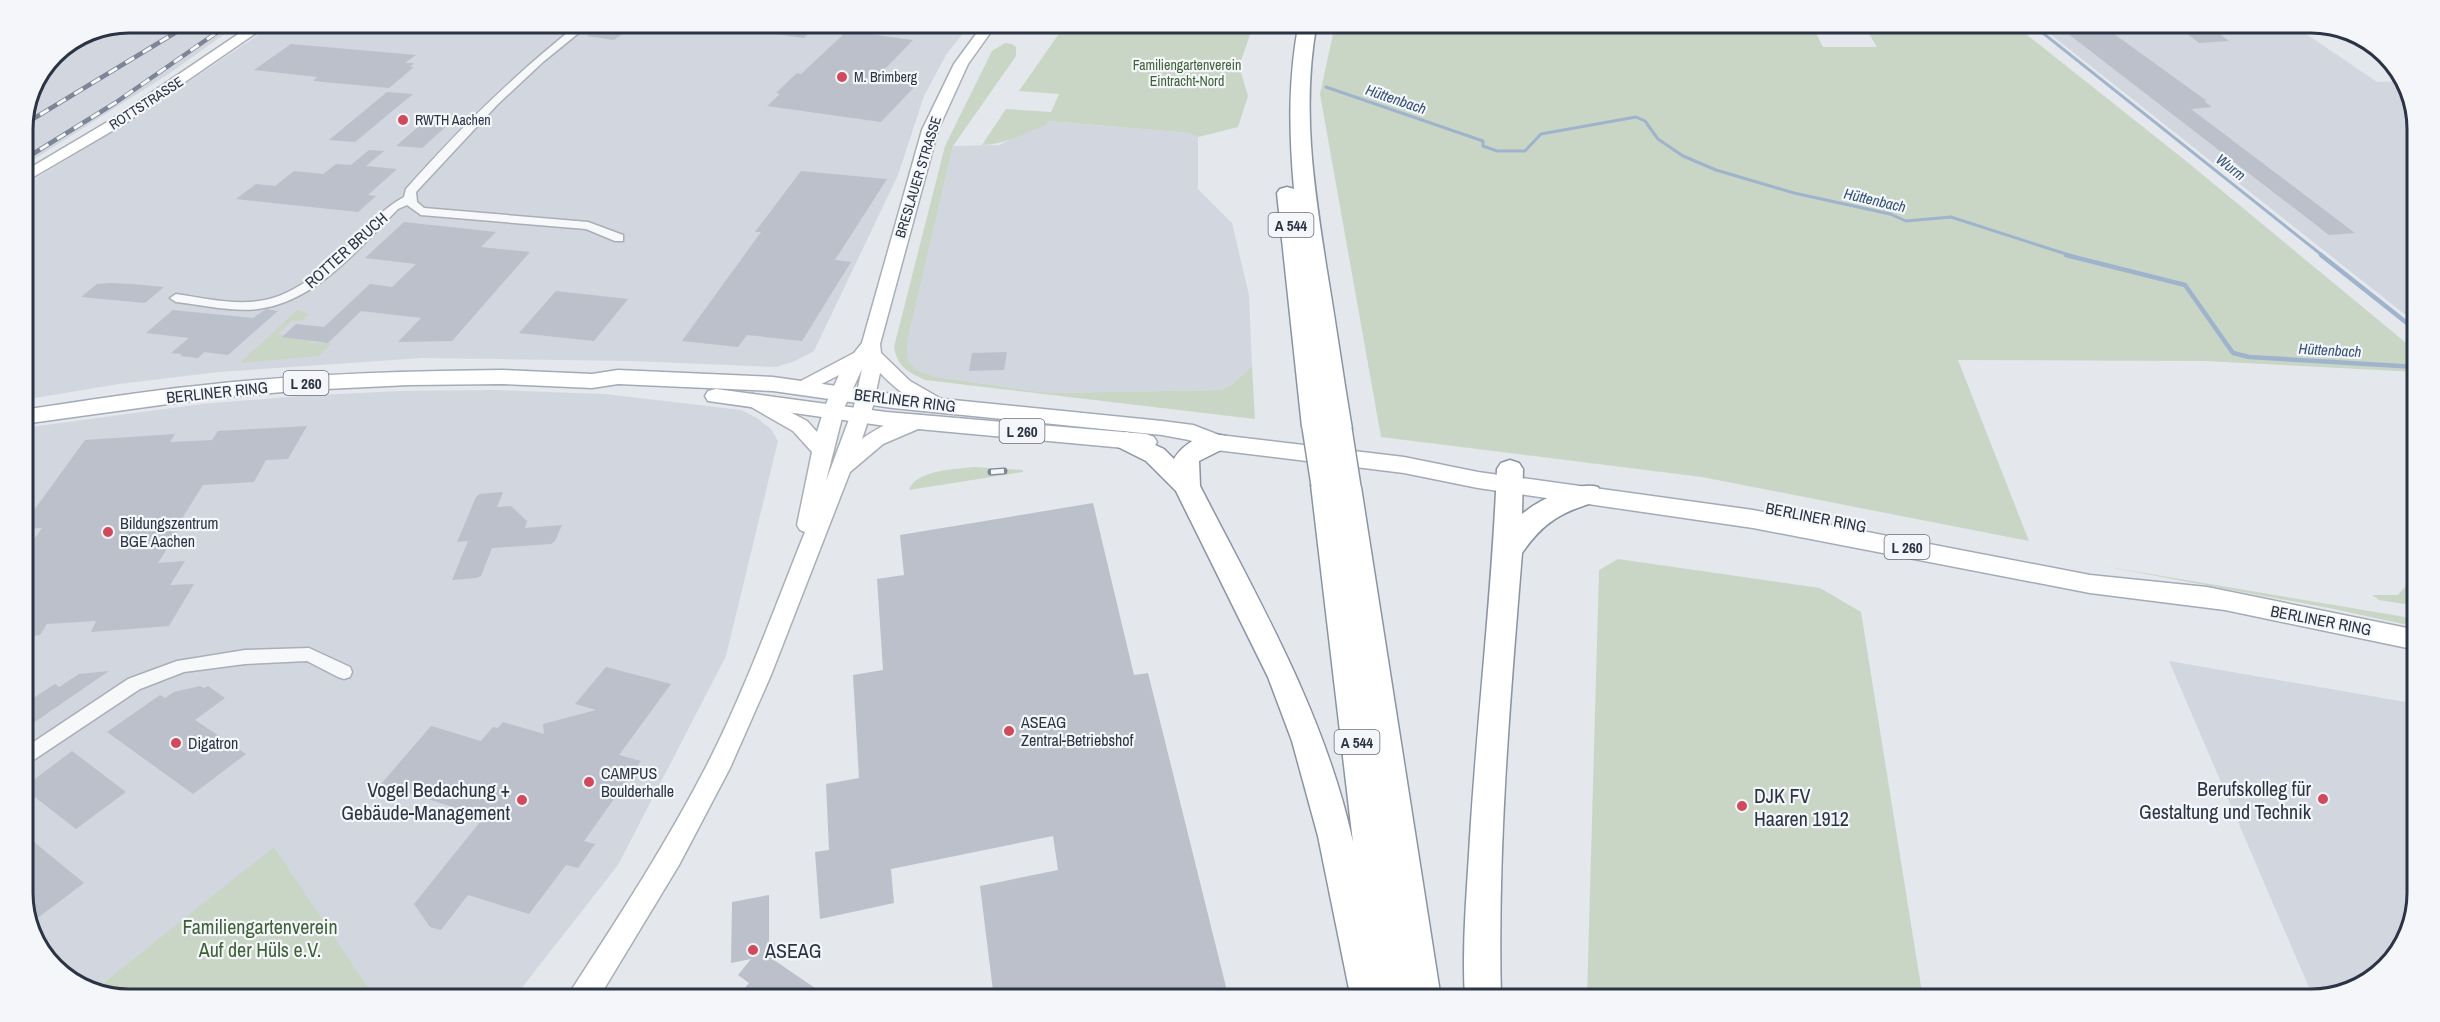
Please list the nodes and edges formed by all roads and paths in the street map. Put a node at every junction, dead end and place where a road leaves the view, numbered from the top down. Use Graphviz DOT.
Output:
graph roads {
  1 [pos="250,33"];
  2 [pos="574,33"];
  3 [pos="984,33"];
  4 [pos="1291,33"];
  5 [pos="1305,33"];
  6 [pos="33,172"];
  7 [pos="409,199"];
  8 [pos="619,238"];
  9 [pos="176,298"];
  10 [pos="868,353"];
  11 [pos="592,381"];
  12 [pos="804,387"];
  13 [pos="753,400"];
  14 [pos="838,402"];
  15 [pos="936,404"];
  16 [pos="863,406"];
  17 [pos="33,416"];
  18 [pos="918,421"];
  19 [pos="1327,428"];
  20 [pos="1126,441"];
  21 [pos="1216,442"];
  22 [pos="823,451"];
  23 [pos="841,468"];
  24 [pos="1510,477"];
  25 [pos="1187,486"];
  26 [pos="1336,486"];
  27 [pos="1589,494"];
  28 [pos="1508,551"];
  29 [pos="800,571"];
  30 [pos="2224,601"];
  31 [pos="2407,638"];
  32 [pos="344,672"];
  33 [pos="33,751"];
  34 [pos="588,989"];
  35 [pos="1366,989"];
  36 [pos="1389,989"];
  37 [pos="1421,989"];
  38 [pos="1483,989"];
  1 -- 6 [label="street, ROTTSTRASSE"];
  2 -- 7 [label="street, ROTTER BRUCH"];
  3 -- 10 [label="street, BRESLAUER STRASSE"];
  4 -- 19 [label="highway, A 544"];
  5 -- 19 [label="highway, A 544"];
  7 -- 8 [label="street"];
  7 -- 9 [label="street, ROTTER BRUCH"];
  10 -- 12 [label="street"];
  10 -- 14 [label="street, BRESLAUER STRASSE"];
  10 -- 15 [label="street"];
  10 -- 16 [label="street, BRESLAUER STRASSE"];
  11 -- 12 [label="main road, BERLINER RING / L 260"];
  11 -- 13 [label="main road, BERLINER RING / L 260"];
  11 -- 17 [label="main road, BERLINER RING / L 260"];
  12 -- 14 [label="main road, BERLINER RING / L 260"];
  13 -- 14 [label="main road, BERLINER RING / L 260"];
  13 -- 22 [label="street"];
  14 -- 16 [label="main road, BERLINER RING / L 260"];
  14 -- 22 [label="street, BRESLAUER STRASSE"];
  15 -- 16 [label="main road, BERLINER RING / L 260"];
  15 -- 21 [label="main road, BERLINER RING / L 260"];
  16 -- 18 [label="main road, BERLINER RING / L 260"];
  16 -- 23 [label="street, BRESLAUER STRASSE"];
  18 -- 20 [label="main road, BERLINER RING / L 260"];
  18 -- 23 [label="street"];
  19 -- 26 [label="highway, A 544, bridge"];
  20 -- 21 [label="main road, BERLINER RING / L 260"];
  20 -- 25 [label="highway"];
  21 -- 24 [label="main road, BERLINER RING / L 260"];
  21 -- 25 [label="highway"];
  22 -- 29 [label="street, BRESLAUER STRASSE"];
  23 -- 29 [label="street, BRESLAUER STRASSE"];
  24 -- 27 [label="main road, BERLINER RING / L 260"];
  24 -- 28 [label="highway"];
  24 -- 30 [label="main road, BERLINER RING / L 260"];
  25 -- 35 [label="highway"];
  26 -- 36 [label="highway, A 544"];
  26 -- 37 [label="highway, A 544"];
  27 -- 28 [label="highway"];
  27 -- 30 [label="main road, BERLINER RING / L 260"];
  28 -- 38 [label="highway"];
  29 -- 34 [label="street"];
  30 -- 31 [label="main road, BERLINER RING / L 260"];
  32 -- 33 [label="street"];
}
